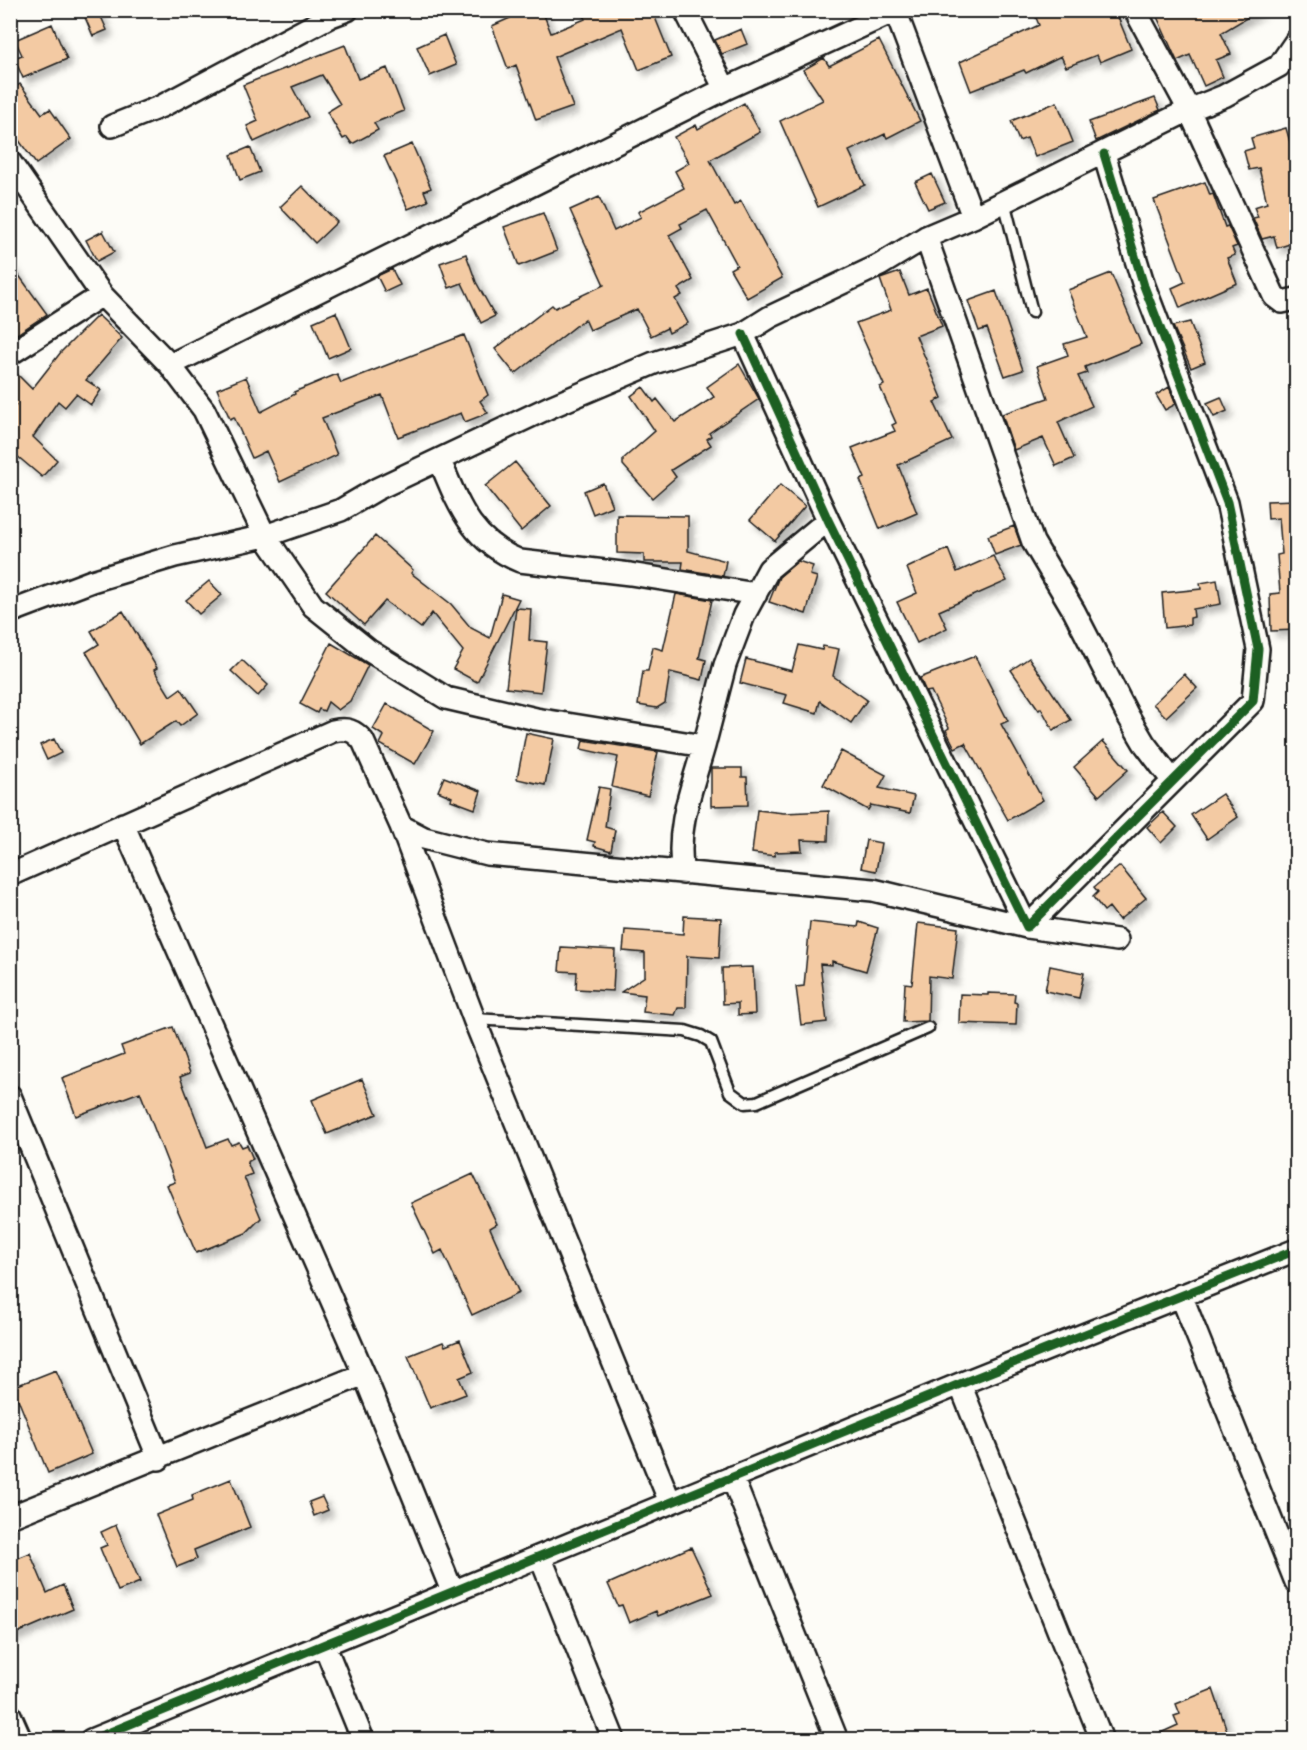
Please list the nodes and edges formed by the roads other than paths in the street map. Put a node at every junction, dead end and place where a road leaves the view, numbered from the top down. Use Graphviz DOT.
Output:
graph roads {
  1 [pos="347,10"];
  2 [pos="685,10"];
  3 [pos="1135,10"];
  4 [pos="895,11"];
  5 [pos="1296,41"];
  6 [pos="1288,67"];
  7 [pos="725,90"];
  8 [pos="1189,110"];
  9 [pos="112,126"];
  10 [pos="1104,154"];
  11 [pos="10,162"];
  12 [pos="1004,201"];
  13 [pos="973,217"];
  14 [pos="926,237"];
  15 [pos="102,295"];
  16 [pos="1296,299"];
  17 [pos="1032,312"];
  18 [pos="743,334"];
  19 [pos="10,354"];
  20 [pos="171,365"];
  21 [pos="440,461"];
  22 [pos="828,520"];
  23 [pos="265,536"];
  24 [pos="756,594"];
  25 [pos="10,612"];
  26 [pos="704,746"];
  27 [pos="1172,780"];
  28 [pos="123,824"];
  29 [pos="401,826"];
  30 [pos="683,873"];
  31 [pos="10,875"];
  32 [pos="1027,927"];
  33 [pos="1117,940"];
  34 [pos="474,1019"];
  35 [pos="928,1028"];
  36 [pos="10,1096"];
  37 [pos="1296,1250"];
  38 [pos="1181,1295"];
  39 [pos="364,1374"];
  40 [pos="960,1384"];
  41 [pos="159,1459"];
  42 [pos="732,1477"];
  43 [pos="670,1502"];
  44 [pos="10,1517"];
  45 [pos="540,1556"];
  46 [pos="1296,1582"];
  47 [pos="452,1591"];
  48 [pos="324,1644"];
  49 [pos="10,1715"];
  50 [pos="104,1737"];
  51 [pos="21,1740"];
  52 [pos="363,1740"];
  53 [pos="614,1740"];
  54 [pos="837,1740"];
  55 [pos="1102,1740"];
  1 -- 9 [label="street"];
  2 -- 7 [label="street"];
  3 -- 8 [label="street"];
  4 -- 7 [label="street"];
  4 -- 13 [label="street"];
  5 -- 6 [label="street"];
  6 -- 8 [label="street"];
  7 -- 20 [label="street"];
  8 -- 10 [label="street"];
  8 -- 16 [label="street"];
  10 -- 12 [label="street"];
  10 -- 27 [label="street"];
  11 -- 15 [label="street"];
  12 -- 13 [label="street"];
  12 -- 17 [label="lane"];
  13 -- 14 [label="street"];
  14 -- 18 [label="street"];
  14 -- 27 [label="street"];
  15 -- 19 [label="street"];
  15 -- 20 [label="street"];
  18 -- 21 [label="street"];
  18 -- 22 [label="street"];
  20 -- 23 [label="street"];
  21 -- 23 [label="street"];
  21 -- 24 [label="street"];
  22 -- 24 [label="street"];
  22 -- 32 [label="street"];
  23 -- 25 [label="street"];
  23 -- 26 [label="street"];
  24 -- 26 [label="street"];
  26 -- 30 [label="street"];
  27 -- 32 [label="street"];
  28 -- 29 [label="street"];
  28 -- 31 [label="street"];
  28 -- 39 [label="street"];
  29 -- 30 [label="street"];
  29 -- 34 [label="street"];
  30 -- 32 [label="street"];
  32 -- 33 [label="street"];
  34 -- 35 [label="lane"];
  34 -- 43 [label="street"];
  36 -- 41 [label="street"];
  37 -- 38 [label="street"];
  38 -- 40 [label="street"];
  38 -- 46 [label="street"];
  39 -- 41 [label="street"];
  39 -- 47 [label="street"];
  40 -- 42 [label="street"];
  40 -- 55 [label="street"];
  41 -- 44 [label="street"];
  42 -- 43 [label="street"];
  42 -- 54 [label="street"];
  43 -- 45 [label="street"];
  45 -- 47 [label="street"];
  45 -- 53 [label="street"];
  47 -- 48 [label="street"];
  48 -- 50 [label="street"];
  48 -- 52 [label="street"];
  49 -- 51 [label="street"];
}
